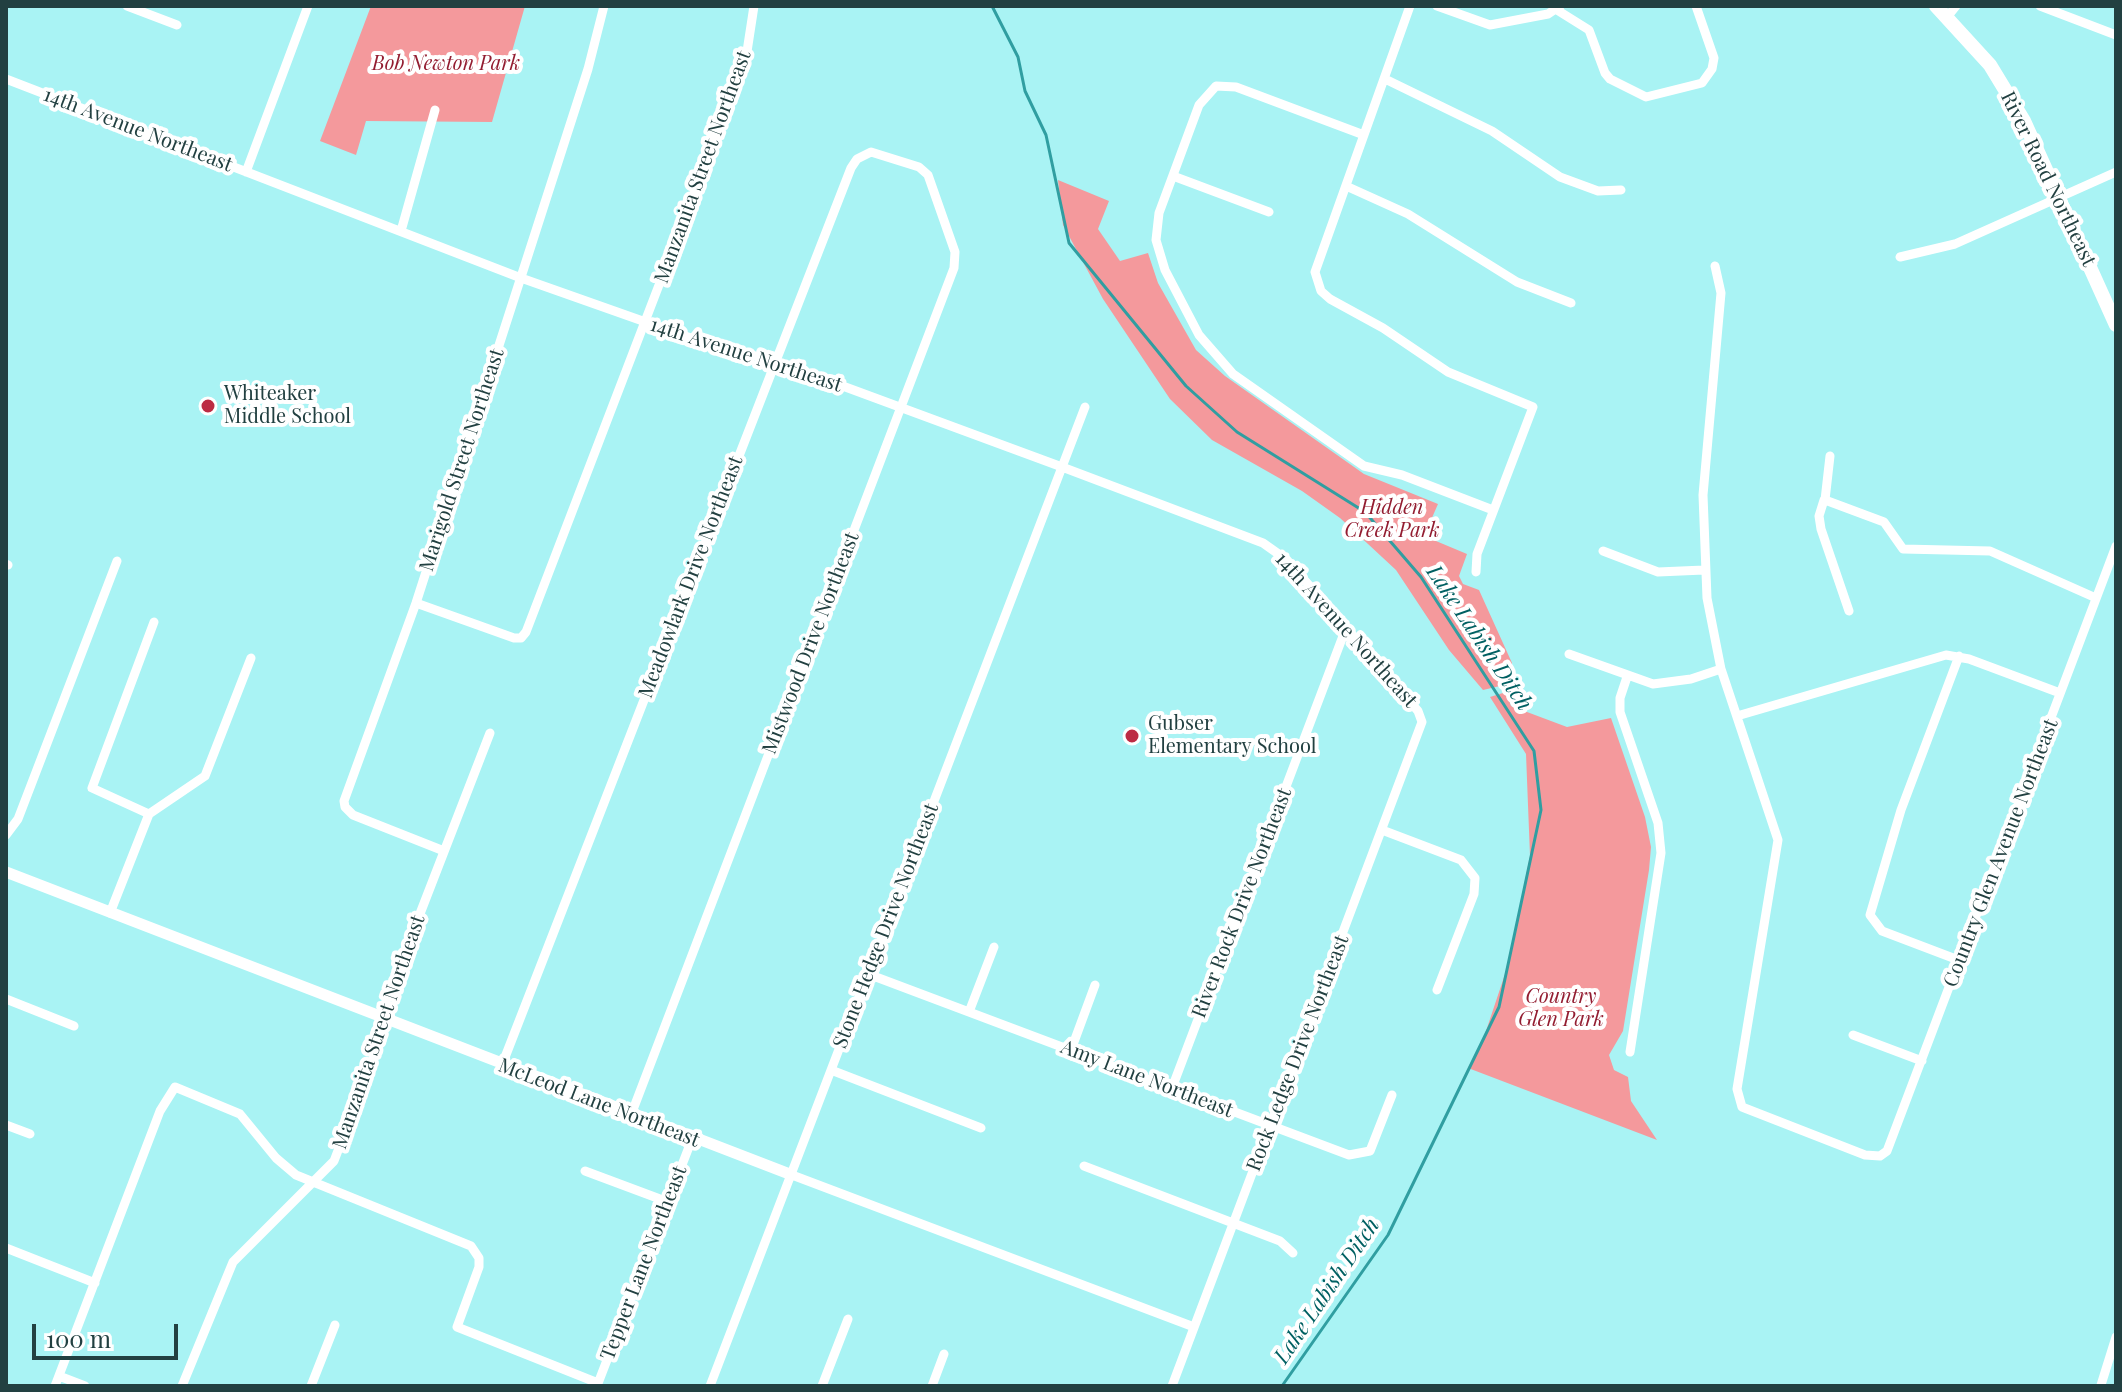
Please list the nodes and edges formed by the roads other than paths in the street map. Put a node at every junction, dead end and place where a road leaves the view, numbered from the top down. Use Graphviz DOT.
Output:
graph roads {
  1 [pos="127,6"];
  2 [pos="308,6"];
  3 [pos="604,6"];
  4 [pos="754,6"];
  5 [pos="1410,6"];
  6 [pos="1437,6"];
  7 [pos="1696,6"];
  8 [pos="2040,6"];
  9 [pos="1559,8"];
  10 [pos="1947,9"];
  11 [pos="177,25"];
  12 [pos="2116,35"];
  13 [pos="6,79"];
  14 [pos="1385,79"];
  15 [pos="435,110"];
  16 [pos="1364,135"];
  17 [pos="925,171"];
  18 [pos="246,172"];
  19 [pos="2116,172"];
  20 [pos="1173,176"];
  21 [pos="1346,186"];
  22 [pos="1621,190"];
  23 [pos="2060,197"];
  24 [pos="1269,212"];
  25 [pos="401,231"];
  26 [pos="1900,257"];
  27 [pos="1715,266"];
  28 [pos="521,278"];
  29 [pos="2110,294"];
  30 [pos="1571,303"];
  31 [pos="645,322"];
  32 [pos="2116,325"];
  33 [pos="775,361"];
  34 [pos="901,407"];
  35 [pos="1085,407"];
  36 [pos="1830,456"];
  37 [pos="1062,467"];
  38 [pos="1824,500"];
  39 [pos="1493,510"];
  40 [pos="2116,546"];
  41 [pos="1603,551"];
  42 [pos="117,561"];
  43 [pos="1704,570"];
  44 [pos="1476,572"];
  45 [pos="2096,598"];
  46 [pos="416,603"];
  47 [pos="1849,611"];
  48 [pos="154,622"];
  49 [pos="1346,628"];
  50 [pos="1569,654"];
  51 [pos="1959,656"];
  52 [pos="251,658"];
  53 [pos="1721,669"];
  54 [pos="1627,677"];
  55 [pos="2060,693"];
  56 [pos="1737,716"];
  57 [pos="1422,719"];
  58 [pos="490,733"];
  59 [pos="149,814"];
  60 [pos="1382,830"];
  61 [pos="6,835"];
  62 [pos="444,851"];
  63 [pos="6,872"];
  64 [pos="110,913"];
  65 [pos="994,947"];
  66 [pos="1961,961"];
  67 [pos="868,974"];
  68 [pos="1095,985"];
  69 [pos="1437,990"];
  70 [pos="6,999"];
  71 [pos="969,1012"];
  72 [pos="383,1019"];
  73 [pos="74,1026"];
  74 [pos="1853,1035"];
  75 [pos="1071,1050"];
  76 [pos="1630,1052"];
  77 [pos="1922,1061"];
  78 [pos="502,1065"];
  79 [pos="831,1070"];
  80 [pos="1172,1088"];
  81 [pos="1392,1095"];
  82 [pos="631,1115"];
  83 [pos="6,1125"];
  84 [pos="1270,1125"];
  85 [pos="981,1128"];
  86 [pos="30,1134"];
  87 [pos="692,1139"];
  88 [pos="1084,1166"];
  89 [pos="585,1171"];
  90 [pos="792,1175"];
  91 [pos="314,1184"];
  92 [pos="668,1202"];
  93 [pos="1233,1223"];
  94 [pos="6,1248"];
  95 [pos="1293,1253"];
  96 [pos="95,1283"];
  97 [pos="848,1319"];
  98 [pos="335,1325"];
  99 [pos="1194,1327"];
  100 [pos="2116,1337"];
  101 [pos="944,1354"];
  102 [pos="57,1381"];
  103 [pos="597,1385"];
  104 [pos="2101,1385"];
  105 [pos="85,1386"];
  106 [pos="182,1386"];
  107 [pos="311,1386"];
  108 [pos="710,1386"];
  109 [pos="822,1386"];
  110 [pos="932,1386"];
  111 [pos="1172,1386"];
  1 -- 11 [label="street"];
  2 -- 18 [label="street"];
  3 -- 28 [label="street, Marigold Street Northeast"];
  4 -- 31 [label="street, Manzanita Street Northeast"];
  5 -- 14 [label="street"];
  6 -- 9 [label="street"];
  7 -- 9 [label="street"];
  8 -- 12 [label="street"];
  10 -- 23 [label="main road, River Road Northeast"];
  13 -- 18 [label="street, 14th Avenue Northeast"];
  14 -- 16 [label="street"];
  14 -- 22 [label="street"];
  15 -- 25 [label="street"];
  16 -- 20 [label="street"];
  16 -- 21 [label="street"];
  17 -- 33 [label="street, Meadowlark Drive Northeast"];
  17 -- 34 [label="street, Mistwood Drive Northeast"];
  18 -- 25 [label="street, 14th Avenue Northeast"];
  19 -- 23 [label="street"];
  20 -- 24 [label="street"];
  20 -- 39 [label="street"];
  21 -- 30 [label="street"];
  21 -- 39 [label="street"];
  23 -- 26 [label="street"];
  23 -- 29 [label="main road, River Road Northeast"];
  25 -- 28 [label="street, 14th Avenue Northeast"];
  27 -- 43 [label="street"];
  28 -- 31 [label="street, 14th Avenue Northeast"];
  28 -- 46 [label="street, Marigold Street Northeast"];
  29 -- 32 [label="main road, River Road Northeast"];
  31 -- 33 [label="street, 14th Avenue Northeast"];
  31 -- 46 [label="street, Manzanita Street Northeast"];
  33 -- 34 [label="street, 14th Avenue Northeast"];
  33 -- 78 [label="street, Meadowlark Drive Northeast"];
  34 -- 37 [label="street, 14th Avenue Northeast"];
  34 -- 82 [label="street, Mistwood Drive Northeast"];
  35 -- 37 [label="street, Stone Hedge Drive Northeast"];
  36 -- 38 [label="street"];
  37 -- 49 [label="street, 14th Avenue Northeast"];
  37 -- 67 [label="street, Stone Hedge Drive Northeast"];
  38 -- 45 [label="street"];
  38 -- 47 [label="street"];
  39 -- 44 [label="street"];
  40 -- 45 [label="street, Country Glen Avenue Northeast"];
  41 -- 43 [label="street"];
  42 -- 61 [label="street"];
  43 -- 53 [label="street"];
  45 -- 55 [label="street, Country Glen Avenue Northeast"];
  46 -- 62 [label="street, Marigold Street Northeast"];
  48 -- 59 [label="street"];
  49 -- 57 [label="street, 14th Avenue Northeast"];
  49 -- 80 [label="street, River Rock Drive Northeast"];
  50 -- 54 [label="street"];
  51 -- 55 [label="street"];
  51 -- 56 [label="street"];
  51 -- 66 [label="street"];
  52 -- 59 [label="street"];
  53 -- 54 [label="street"];
  53 -- 56 [label="street"];
  54 -- 76 [label="street"];
  55 -- 66 [label="street, Country Glen Avenue Northeast"];
  56 -- 77 [label="street, Country Glen Avenue Northeast"];
  57 -- 60 [label="street, Rock Ledge Drive Northeast"];
  58 -- 62 [label="street, Manzanita Street Northeast"];
  59 -- 64 [label="street"];
  60 -- 69 [label="street"];
  60 -- 84 [label="street, Rock Ledge Drive Northeast"];
  62 -- 72 [label="street, Manzanita Street Northeast"];
  63 -- 64 [label="street, McLeod Lane Northeast"];
  64 -- 72 [label="street, McLeod Lane Northeast"];
  65 -- 71 [label="street"];
  66 -- 77 [label="street, Country Glen Avenue Northeast"];
  67 -- 71 [label="street, Amy Lane Northeast"];
  67 -- 79 [label="street, Stone Hedge Drive Northeast"];
  68 -- 75 [label="street"];
  70 -- 73 [label="street"];
  71 -- 75 [label="street, Amy Lane Northeast"];
  72 -- 78 [label="street, McLeod Lane Northeast"];
  72 -- 91 [label="street, Manzanita Street Northeast"];
  74 -- 77 [label="street"];
  75 -- 80 [label="street, Amy Lane Northeast"];
  78 -- 82 [label="street, McLeod Lane Northeast"];
  79 -- 85 [label="street"];
  79 -- 90 [label="street, Stone Hedge Drive Northeast"];
  80 -- 84 [label="street, Amy Lane Northeast"];
  81 -- 84 [label="street, Amy Lane Northeast"];
  82 -- 87 [label="street, McLeod Lane Northeast"];
  83 -- 86 [label="street"];
  84 -- 93 [label="street, Rock Ledge Drive Northeast"];
  87 -- 90 [label="street, McLeod Lane Northeast"];
  87 -- 92 [label="street, Tepper Lane Northeast"];
  88 -- 93 [label="street"];
  89 -- 92 [label="street"];
  90 -- 99 [label="street, McLeod Lane Northeast"];
  90 -- 108 [label="street, Stone Hedge Drive Northeast"];
  91 -- 96 [label="street"];
  91 -- 103 [label="street"];
  91 -- 106 [label="street, Manzanita Street Northeast"];
  92 -- 103 [label="street, Tepper Lane Northeast"];
  93 -- 95 [label="street"];
  93 -- 99 [label="street, Rock Ledge Drive Northeast"];
  94 -- 96 [label="street"];
  96 -- 102 [label="street"];
  97 -- 109 [label="street"];
  98 -- 107 [label="street"];
  99 -- 111 [label="street, Rock Ledge Drive Northeast"];
  100 -- 104 [label="street"];
  101 -- 110 [label="street"];
  102 -- 105 [label="street"];
}
